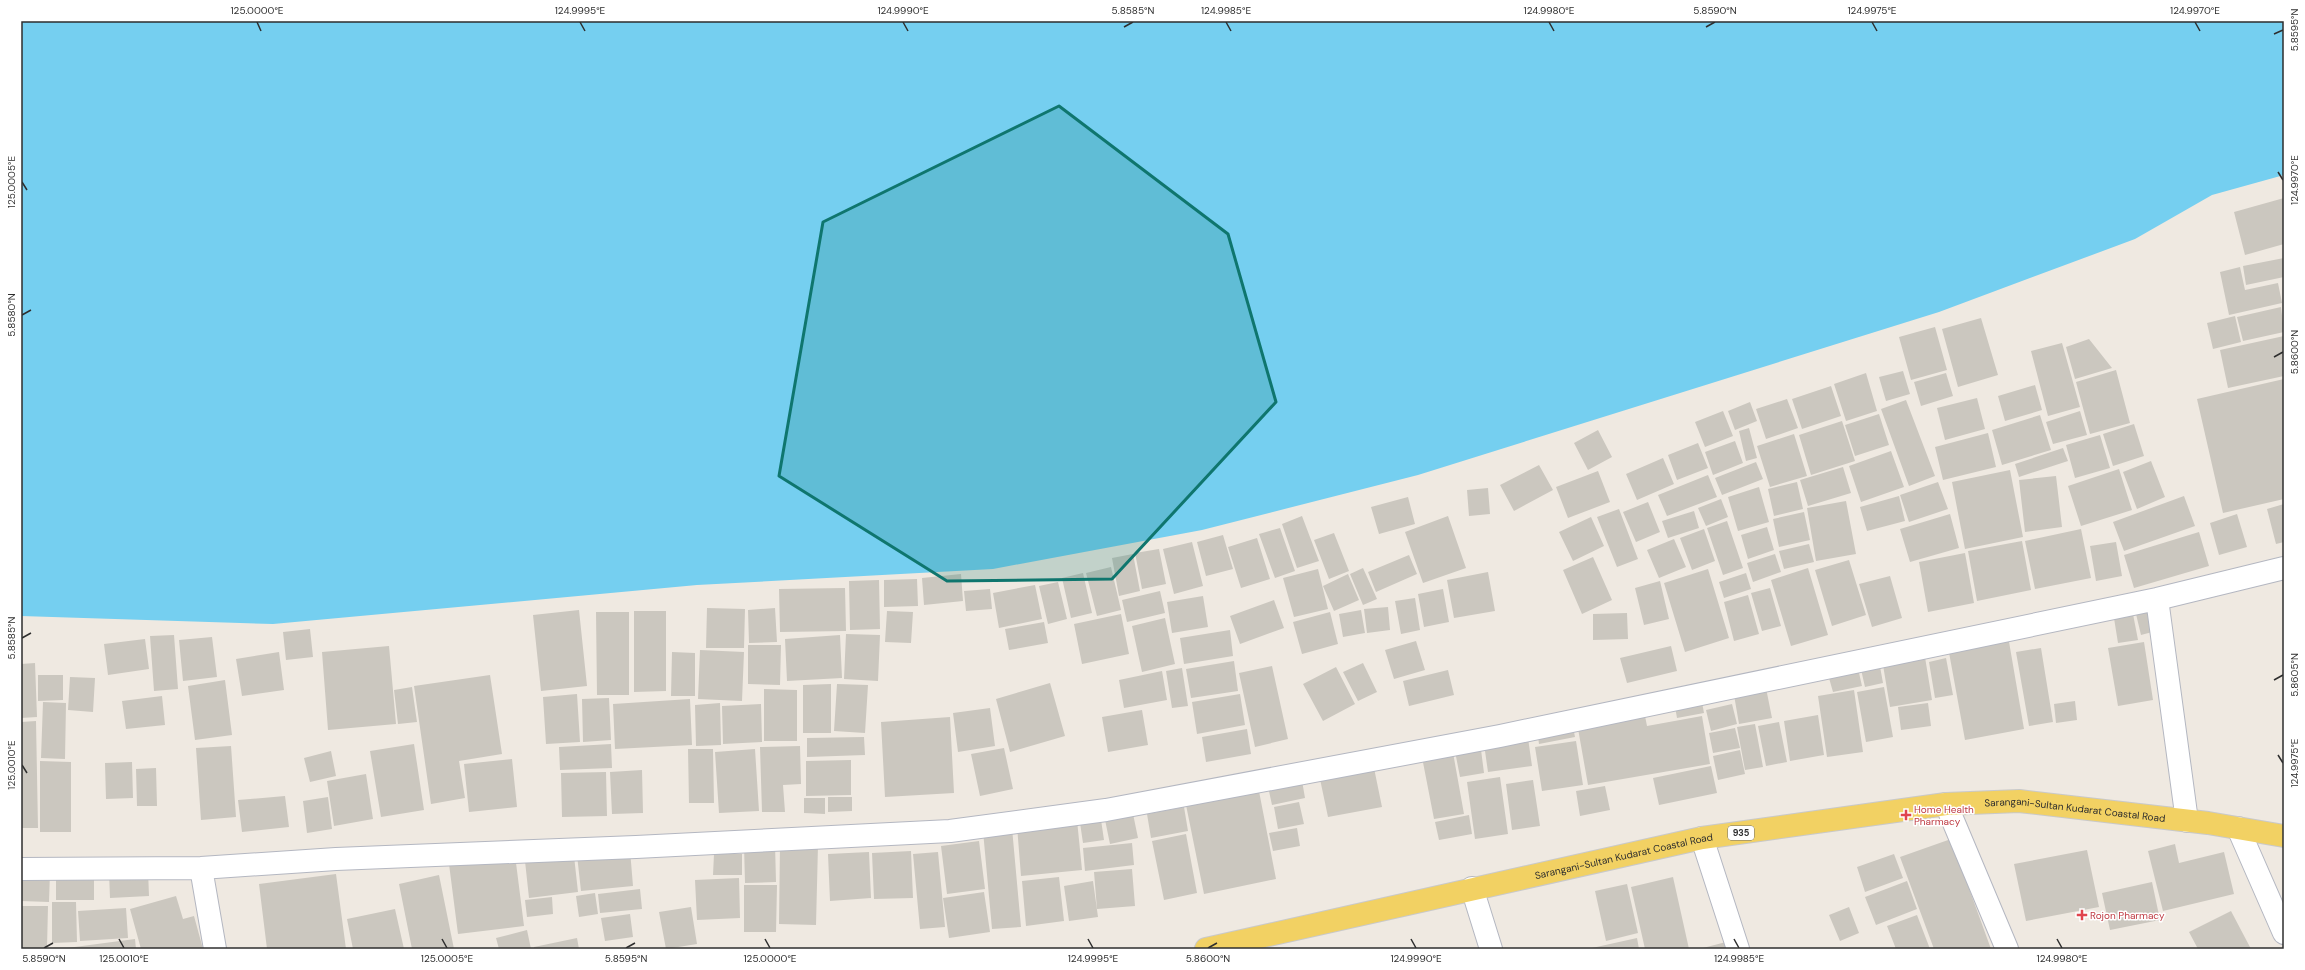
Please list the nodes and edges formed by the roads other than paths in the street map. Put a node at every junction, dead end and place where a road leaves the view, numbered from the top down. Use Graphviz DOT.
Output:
graph roads {
  1 [pos="2284,568"];
  2 [pos="2157,599"];
  3 [pos="1946,804"];
  4 [pos="2187,821"];
  5 [pos="2238,828"];
  6 [pos="2284,836"];
  7 [pos="1702,838"];
  8 [pos="201,868"];
  9 [pos="21,869"];
  10 [pos="1472,888"];
  11 [pos="2284,933"];
  12 [pos="215,949"];
  13 [pos="1206,949"];
  14 [pos="1492,949"];
  15 [pos="1738,949"];
  16 [pos="2007,949"];
  1 -- 2 [label="street"];
  2 -- 4 [label="street"];
  2 -- 8 [label="street"];
  3 -- 4 [label="main road, Sarangani-Sultan Kudarat Coastal Road / 935"];
  3 -- 7 [label="main road, Sarangani-Sultan Kudarat Coastal Road / 935"];
  3 -- 16 [label="street"];
  4 -- 5 [label="main road, Sarangani-Sultan Kudarat Coastal Road / 935"];
  5 -- 6 [label="main road, Sarangani-Sultan Kudarat Coastal Road / 935"];
  5 -- 11 [label="street"];
  7 -- 10 [label="main road, Sarangani-Sultan Kudarat Coastal Road / 935"];
  7 -- 15 [label="street"];
  8 -- 9 [label="street"];
  8 -- 12 [label="street"];
  10 -- 13 [label="main road, Sarangani-Sultan Kudarat Coastal Road / 935"];
  10 -- 14 [label="street"];
}
